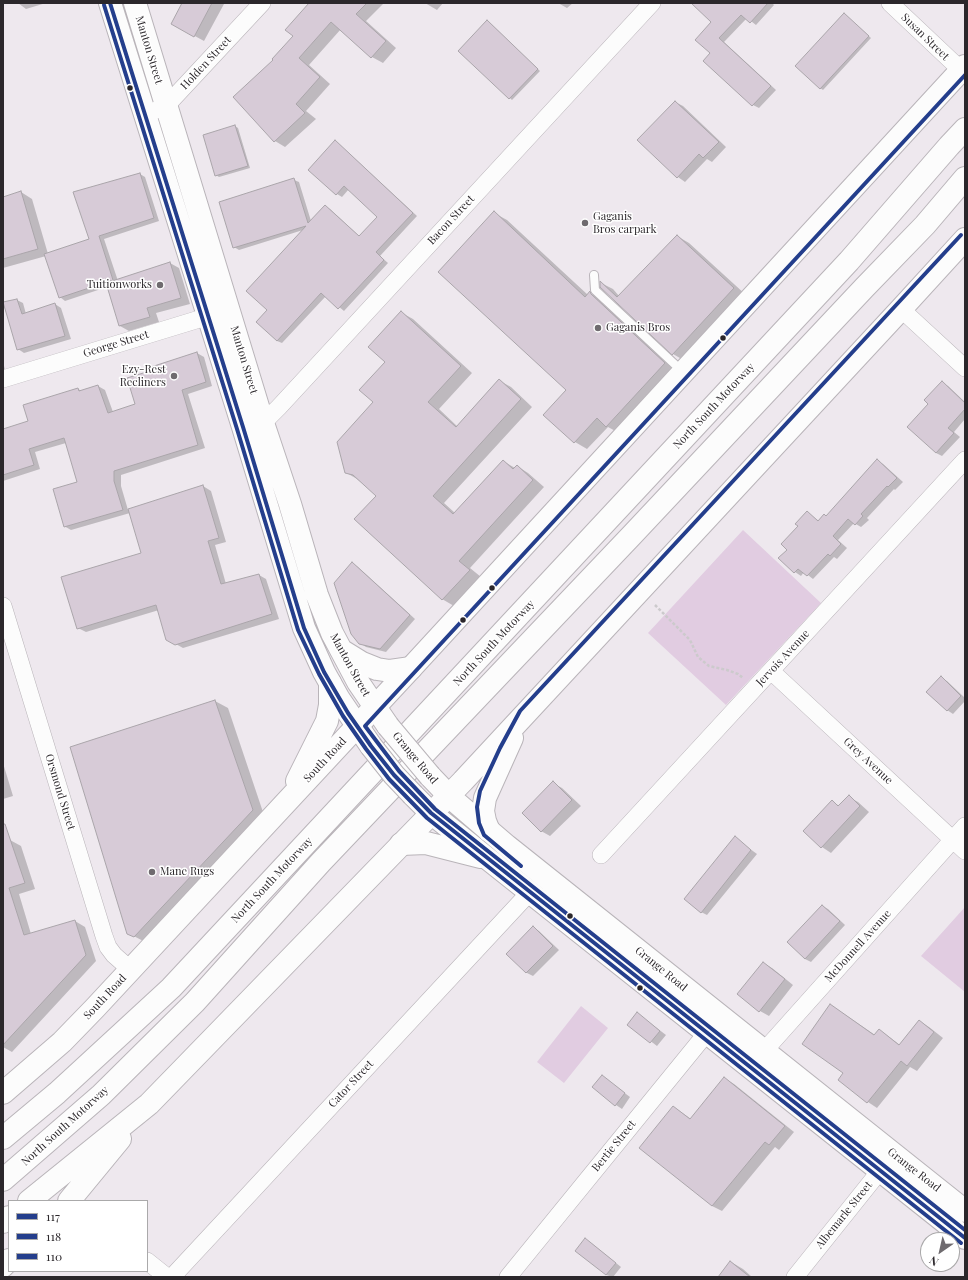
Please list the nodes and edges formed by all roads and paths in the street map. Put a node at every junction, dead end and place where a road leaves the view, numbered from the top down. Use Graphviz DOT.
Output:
graph roads {
  1 [pos="110,3"];
  2 [pos="135,3"];
  3 [pos="262,3"];
  4 [pos="652,3"];
  5 [pos="890,3"];
  6 [pos="963,68"];
  7 [pos="166,106"];
  8 [pos="144,115"];
  9 [pos="965,129"];
  10 [pos="965,178"];
  11 [pos="965,239"];
  12 [pos="594,276"];
  13 [pos="901,309"];
  14 [pos="229,310"];
  15 [pos="208,316"];
  16 [pos="965,368"];
  17 [pos="683,372"];
  18 [pos="3,379"];
  19 [pos="253,425"];
  20 [pos="965,460"];
  21 [pos="655,604"];
  22 [pos="3,606"];
  23 [pos="340,649"];
  24 [pos="411,668"];
  25 [pos="771,671"];
  26 [pos="743,678"];
  27 [pos="330,683"];
  28 [pos="374,707"];
  29 [pos="525,715"];
  30 [pos="357,726"];
  31 [pos="448,795"];
  32 [pos="286,802"];
  33 [pos="431,813"];
  34 [pos="965,826"];
  35 [pos="489,831"];
  36 [pos="401,844"];
  37 [pos="959,845"];
  38 [pos="601,855"];
  39 [pos="488,859"];
  40 [pos="530,892"];
  41 [pos="130,970"];
  42 [pos="713,1024"];
  43 [pos="758,1059"];
  44 [pos="3,1093"];
  45 [pos="149,1104"];
  46 [pos="3,1138"];
  47 [pos="893,1154"];
  48 [pos="880,1171"];
  49 [pos="3,1180"];
  50 [pos="30,1200"];
  51 [pos="70,1200"];
  52 [pos="963,1205"];
  53 [pos="944,1222"];
  54 [pos="965,1238"];
  55 [pos="148,1262"];
  56 [pos="167,1277"];
  57 [pos="172,1277"];
  58 [pos="508,1277"];
  59 [pos="795,1277"];
  1 -- 8 [label="main road, Manton Street"];
  2 -- 7 [label="main road, Manton Street"];
  3 -- 7 [label="street, Holden Street"];
  4 -- 19 [label="street, Bacon Street"];
  5 -- 6 [label="street, Susan Street"];
  6 -- 17 [label="main road, South Road"];
  7 -- 8 [label="street, Holden Street"];
  7 -- 14 [label="main road, Manton Street"];
  8 -- 15 [label="main road, Manton Street"];
  9 -- 46 [label="main road, North South Motorway"];
  10 -- 49 [label="main road, North South Motorway"];
  11 -- 13 [label="main road"];
  12 -- 17 [label="lane"];
  13 -- 16 [label="street"];
  13 -- 29 [label="main road"];
  14 -- 15 [label="street, George Street"];
  14 -- 19 [label="main road, Manton Street"];
  15 -- 18 [label="street, George Street"];
  15 -- 19 [label="main road, Manton Street"];
  17 -- 24 [label="main road, South Road"];
  19 -- 23 [label="main road, Manton Street"];
  19 -- 27 [label="main road, Manton Street"];
  20 -- 25 [label="street, Jervois Avenue"];
  21 -- 26 [label="path"];
  22 -- 41 [label="street, Orsmond Street"];
  23 -- 24 [label="main road"];
  23 -- 28 [label="main road, Manton Street"];
  24 -- 28 [label="main road, South Road"];
  25 -- 37 [label="street, Grey Avenue"];
  25 -- 38 [label="street, Jervois Avenue"];
  27 -- 30 [label="main road, Manton Street"];
  27 -- 32 [label="main road"];
  28 -- 30 [label="main road, South Road"];
  28 -- 31 [label="main road, Grange Road, bridge"];
  29 -- 31 [label="main road"];
  29 -- 35 [label="main road"];
  30 -- 32 [label="main road, South Road"];
  30 -- 33 [label="main road, Manton Street, bridge"];
  31 -- 33 [label="main road"];
  31 -- 35 [label="main road, Grange Road"];
  32 -- 41 [label="main road, South Road"];
  33 -- 36 [label="main road"];
  33 -- 39 [label="main road, Grange Road"];
  34 -- 37 [label="street, McDonnell Avenue"];
  35 -- 42 [label="main road, Grange Road"];
  36 -- 39 [label="main road"];
  36 -- 45 [label="main road"];
  37 -- 43 [label="street, McDonnell Avenue"];
  39 -- 40 [label="main road, Grange Road"];
  40 -- 42 [label="main road, Grange Road"];
  40 -- 57 [label="street, Cator Street"];
  41 -- 44 [label="main road, South Road"];
  42 -- 43 [label="main road, Grange Road"];
  42 -- 58 [label="street, Bertie Street"];
  43 -- 47 [label="main road, Grange Road"];
  43 -- 48 [label="main road, Grange Road"];
  45 -- 50 [label="main road"];
  45 -- 51 [label="main road"];
  47 -- 48 [label="street, Albemarle Street"];
  47 -- 52 [label="main road, Grange Road"];
  48 -- 53 [label="main road, Grange Road"];
  48 -- 59 [label="street, Albemarle Street"];
  52 -- 53 [label="street"];
  53 -- 54 [label="main road, Grange Road"];
  55 -- 56 [label="street"];
}
